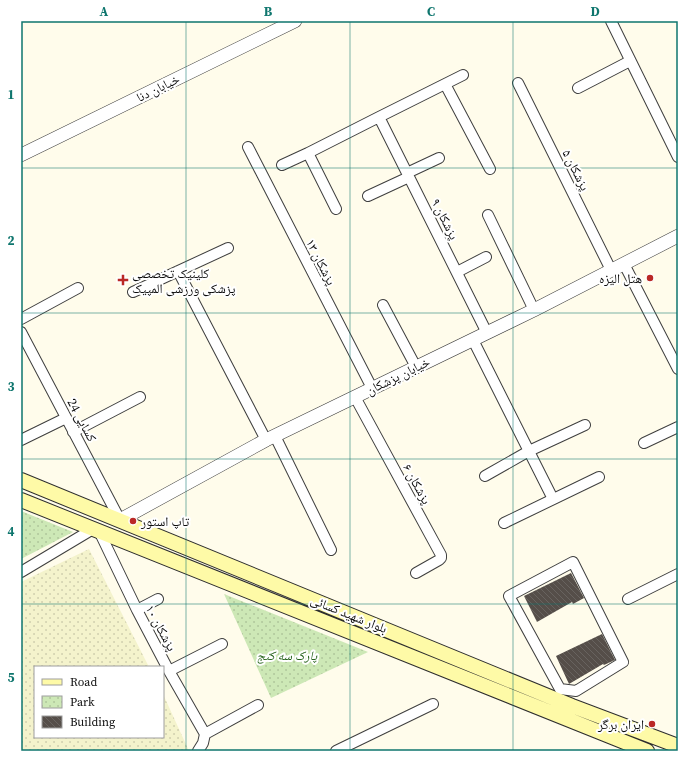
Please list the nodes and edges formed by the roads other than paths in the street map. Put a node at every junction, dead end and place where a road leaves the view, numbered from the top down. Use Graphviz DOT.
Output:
graph roads {
  1 [pos="295,21"];
  2 [pos="611,21"];
  3 [pos="630,60"];
  4 [pos="464,76"];
  5 [pos="518,83"];
  6 [pos="445,84"];
  7 [pos="578,88"];
  8 [pos="379,117"];
  9 [pos="248,147"];
  10 [pos="308,153"];
  11 [pos="21,155"];
  12 [pos="678,157"];
  13 [pos="438,158"];
  14 [pos="282,165"];
  15 [pos="490,169"];
  16 [pos="408,175"];
  17 [pos="368,196"];
  18 [pos="336,209"];
  19 [pos="488,215"];
  20 [pos="678,236"];
  21 [pos="228,248"];
  22 [pos="486,258"];
  23 [pos="624,264"];
  24 [pos="611,270"];
  25 [pos="178,271"];
  26 [pos="457,272"];
  27 [pos="78,288"];
  28 [pos="132,292"];
  29 [pos="383,305"];
  30 [pos="534,310"];
  31 [pos="21,319"];
  32 [pos="21,332"];
  33 [pos="487,333"];
  34 [pos="473,340"];
  35 [pos="416,367"];
  36 [pos="678,369"];
  37 [pos="372,388"];
  38 [pos="140,397"];
  39 [pos="355,397"];
  40 [pos="66,418"];
  41 [pos="585,425"];
  42 [pos="678,427"];
  43 [pos="73,432"];
  44 [pos="270,438"];
  45 [pos="21,440"];
  46 [pos="644,443"];
  47 [pos="529,452"];
  48 [pos="485,476"];
  49 [pos="599,477"];
  50 [pos="21,480"];
  51 [pos="553,499"];
  52 [pos="21,500"];
  53 [pos="120,520"];
  54 [pos="504,523"];
  55 [pos="96,530"];
  56 [pos="331,550"];
  57 [pos="21,572"];
  58 [pos="416,573"];
  59 [pos="678,574"];
  60 [pos="158,599"];
  61 [pos="628,599"];
  62 [pos="137,610"];
  63 [pos="405,637"];
  64 [pos="222,644"];
  65 [pos="399,651"];
  66 [pos="169,671"];
  67 [pos="576,691"];
  68 [pos="433,704"];
  69 [pos="258,705"];
  70 [pos="572,706"];
  71 [pos="205,734"];
  72 [pos="661,740"];
  73 [pos="678,740"];
  74 [pos="626,746"];
  75 [pos="678,746"];
  76 [pos="198,751"];
  77 [pos="337,751"];
  78 [pos="647,751"];
  1 -- 11 [label="street, خیابان دنا"];
  2 -- 3 [label="street"];
  3 -- 7 [label="street"];
  3 -- 12 [label="street"];
  4 -- 6 [label="street"];
  5 -- 24 [label="street, ۵ پزشکان"];
  6 -- 8 [label="street"];
  6 -- 15 [label="street"];
  8 -- 10 [label="street"];
  8 -- 16 [label="street, ۹ پزشکان"];
  9 -- 37 [label="street, ۱۳ پزشکان"];
  10 -- 14 [label="street"];
  10 -- 18 [label="street"];
  13 -- 16 [label="street"];
  16 -- 17 [label="street"];
  16 -- 26 [label="street, ۹ پزشکان"];
  19 -- 30 [label="street"];
  20 -- 23 [label="street, خیابان پزشکان"];
  21 -- 25 [label="street"];
  22 -- 26 [label="street"];
  23 -- 24 [label="street, خیابان پزشکان"];
  23 -- 36 [label="street"];
  24 -- 30 [label="street, خیابان پزشکان"];
  25 -- 28 [label="street"];
  25 -- 44 [label="street"];
  26 -- 33 [label="street, ۹ پزشکان"];
  27 -- 31 [label="street"];
  29 -- 35 [label="street"];
  30 -- 33 [label="street, خیابان پزشکان"];
  32 -- 40 [label="street, کسایی 24"];
  33 -- 34 [label="street, خیابان پزشکان"];
  34 -- 35 [label="street, خیابان پزشکان"];
  34 -- 47 [label="street"];
  35 -- 37 [label="street, خیابان پزشکان"];
  37 -- 39 [label="street, خیابان پزشکان"];
  38 -- 43 [label="street"];
  39 -- 44 [label="street, خیابان پزشکان"];
  39 -- 58 [label="street, ۶ پزشکان"];
  40 -- 43 [label="street, کسایی 24"];
  40 -- 45 [label="street"];
  41 -- 47 [label="street"];
  42 -- 46 [label="street"];
  43 -- 53 [label="street, کسایی 24"];
  44 -- 53 [label="street, خیابان پزشکان"];
  44 -- 56 [label="street"];
  47 -- 48 [label="street"];
  47 -- 51 [label="street"];
  49 -- 51 [label="street"];
  50 -- 53 [label="main road, بلوار شهید کسائی"];
  51 -- 54 [label="street"];
  52 -- 55 [label="main road, بلوار شهید کسائی"];
  53 -- 63 [label="main road, بلوار شهید کسائی"];
  55 -- 57 [label="street"];
  55 -- 62 [label="street, ۱۰ پزشکان"];
  55 -- 65 [label="main road, بلوار شهید کسائی"];
  59 -- 61 [label="street"];
  60 -- 62 [label="street"];
  62 -- 66 [label="street, ۱۰ پزشکان"];
  63 -- 65 [label="main road"];
  63 -- 70 [label="main road, بلوار شهید کسائی"];
  64 -- 66 [label="street"];
  65 -- 74 [label="main road, بلوار شهید کسائی"];
  66 -- 71 [label="street, ۱۰ پزشکان"];
  67 -- 67 [label="street"];
  67 -- 70 [label="street"];
  68 -- 77 [label="street"];
  69 -- 71 [label="street"];
  70 -- 72 [label="main road, بلوار شهید کسائی"];
  71 -- 76 [label="street"];
  72 -- 73 [label="street"];
  72 -- 75 [label="main road, بلوار شهید کسائی"];
  74 -- 78 [label="main road, بلوار شهید کسائی"];
}
